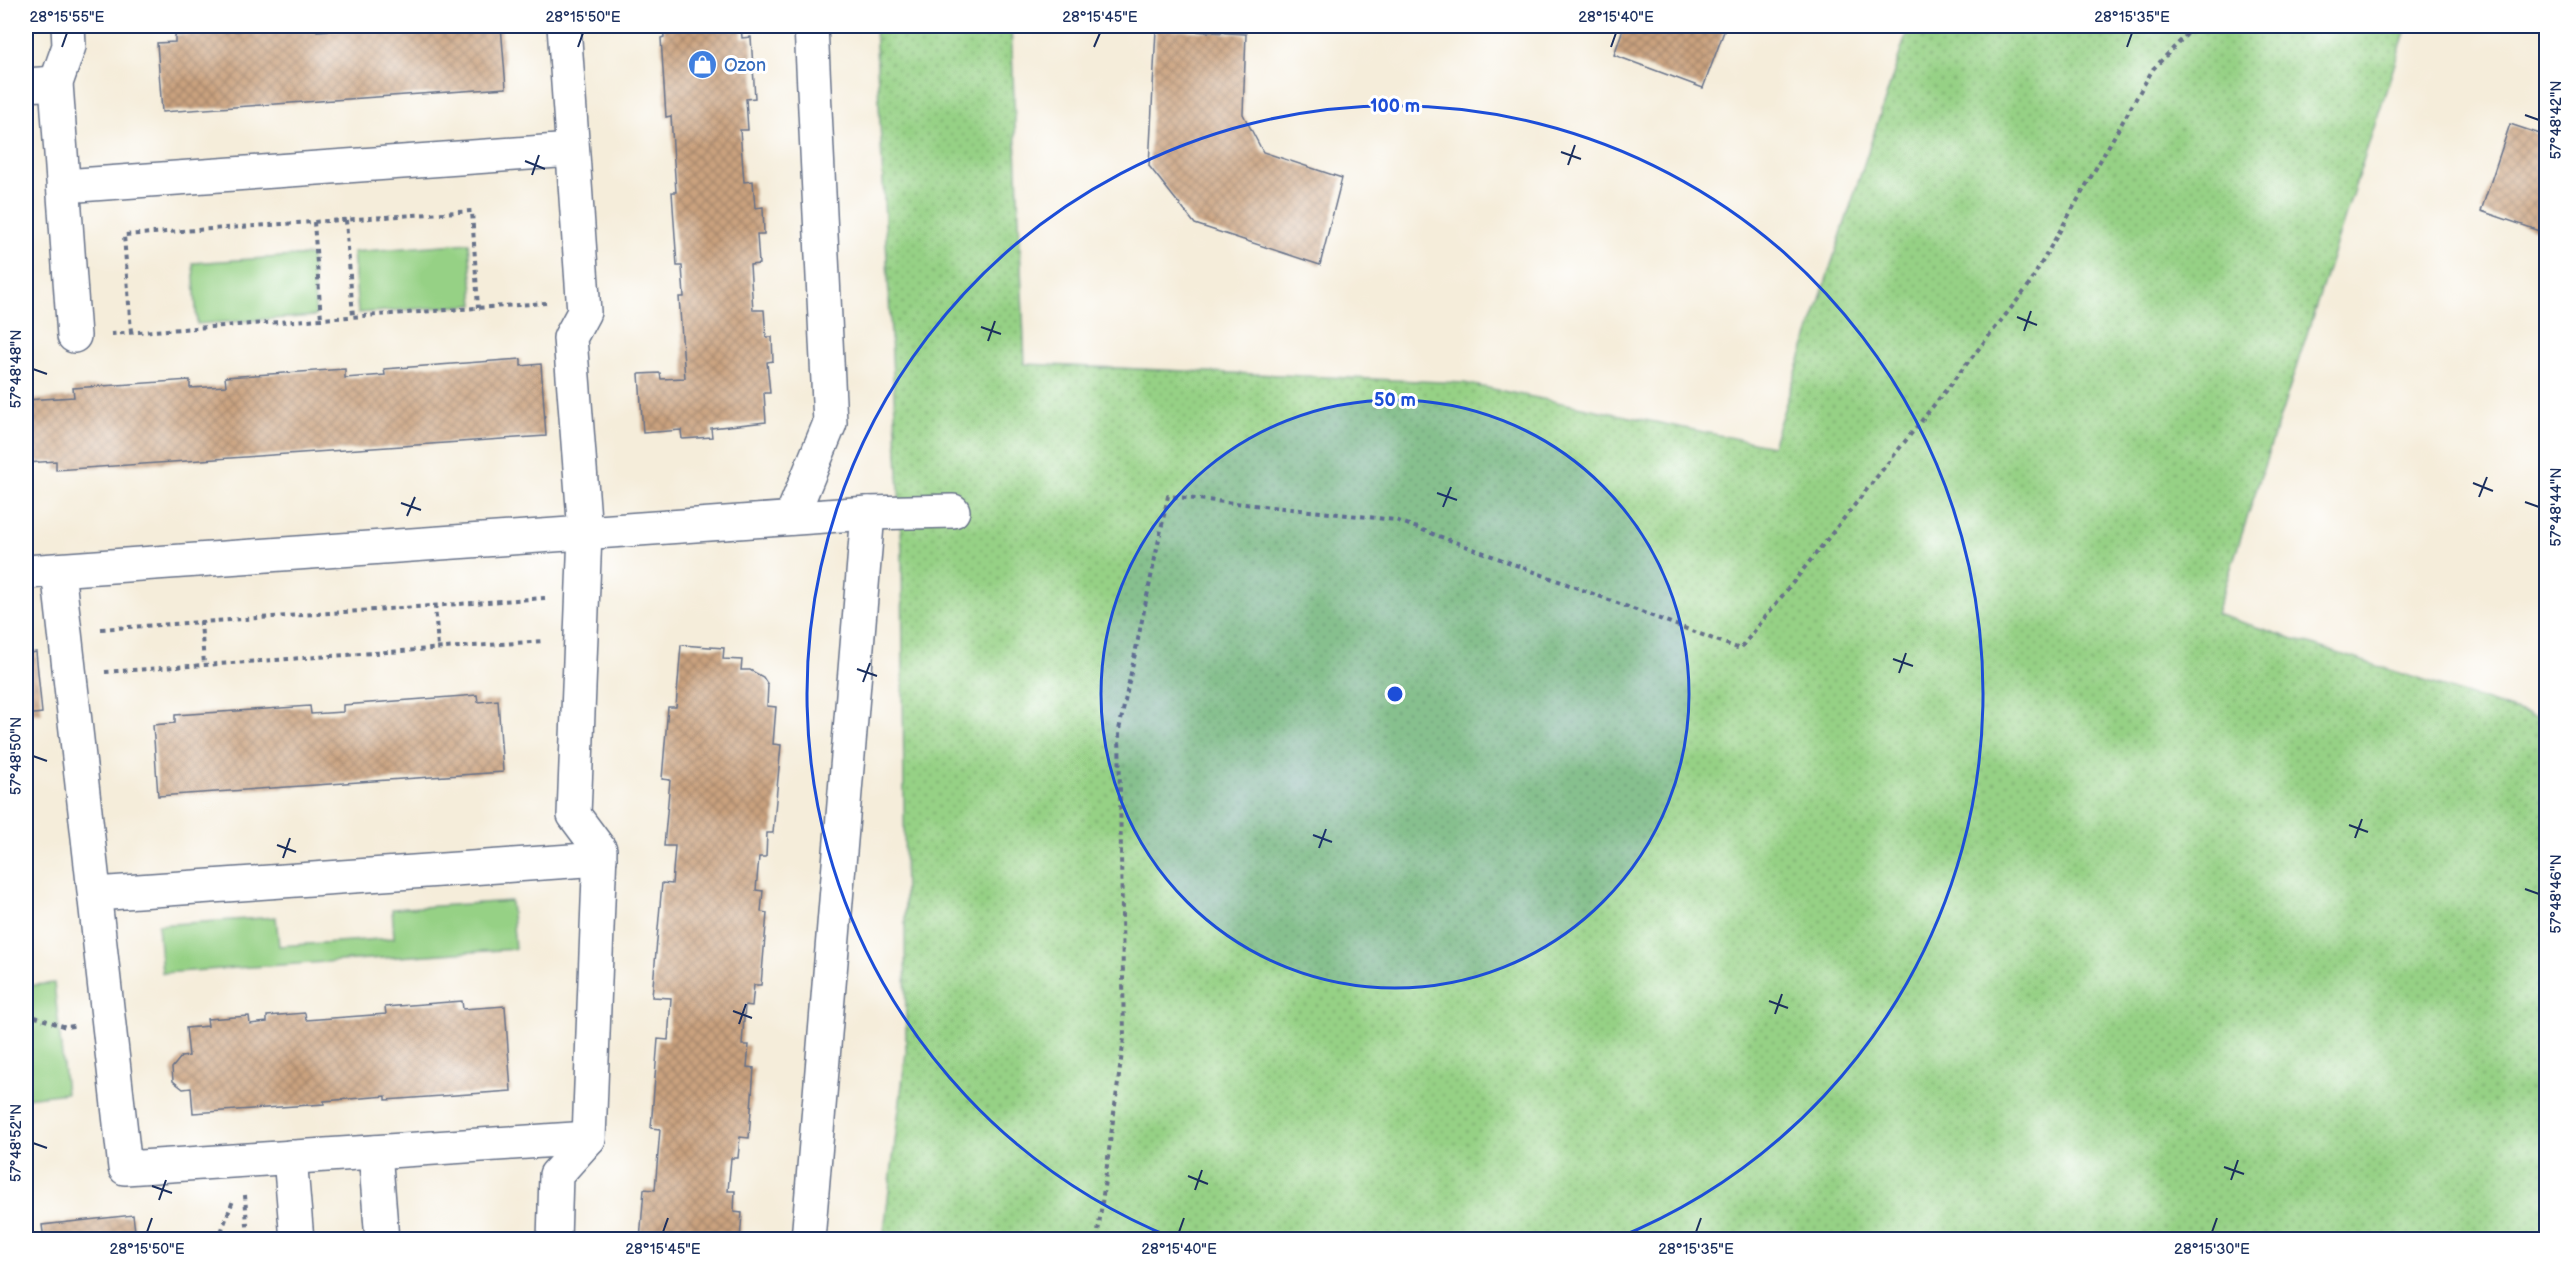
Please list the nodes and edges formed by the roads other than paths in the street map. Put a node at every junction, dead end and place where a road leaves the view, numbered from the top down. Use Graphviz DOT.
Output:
graph roads {
  1 [pos="68,26"];
  2 [pos="564,26"];
  3 [pos="811,26"];
  4 [pos="41,84"];
  5 [pos="572,150"];
  6 [pos="64,186"];
  7 [pos="74,336"];
  8 [pos="952,511"];
  9 [pos="868,513"];
  10 [pos="791,518"];
  11 [pos="585,533"];
  12 [pos="58,570"];
  13 [pos="26,572"];
  14 [pos="600,859"];
  15 [pos="95,894"];
  16 [pos="589,1138"];
  17 [pos="375,1152"];
  18 [pos="290,1157"];
  19 [pos="297,1239"];
  20 [pos="382,1239"];
  21 [pos="554,1239"];
  22 [pos="808,1239"];
  1 -- 4 [label="lane"];
  2 -- 5 [label="lane"];
  3 -- 10 [label="lane"];
  4 -- 6 [label="lane"];
  5 -- 6 [label="lane"];
  5 -- 11 [label="lane"];
  6 -- 7 [label="lane"];
  8 -- 9 [label="lane"];
  9 -- 10 [label="lane"];
  9 -- 22 [label="lane"];
  10 -- 11 [label="lane"];
  11 -- 12 [label="lane"];
  11 -- 14 [label="lane"];
  12 -- 13 [label="lane"];
  12 -- 15 [label="lane"];
  14 -- 15 [label="lane"];
  14 -- 16 [label="lane"];
  15 -- 18 [label="lane"];
  16 -- 17 [label="lane"];
  16 -- 21 [label="lane"];
  17 -- 18 [label="lane"];
  17 -- 20 [label="lane"];
  18 -- 19 [label="lane"];
}
